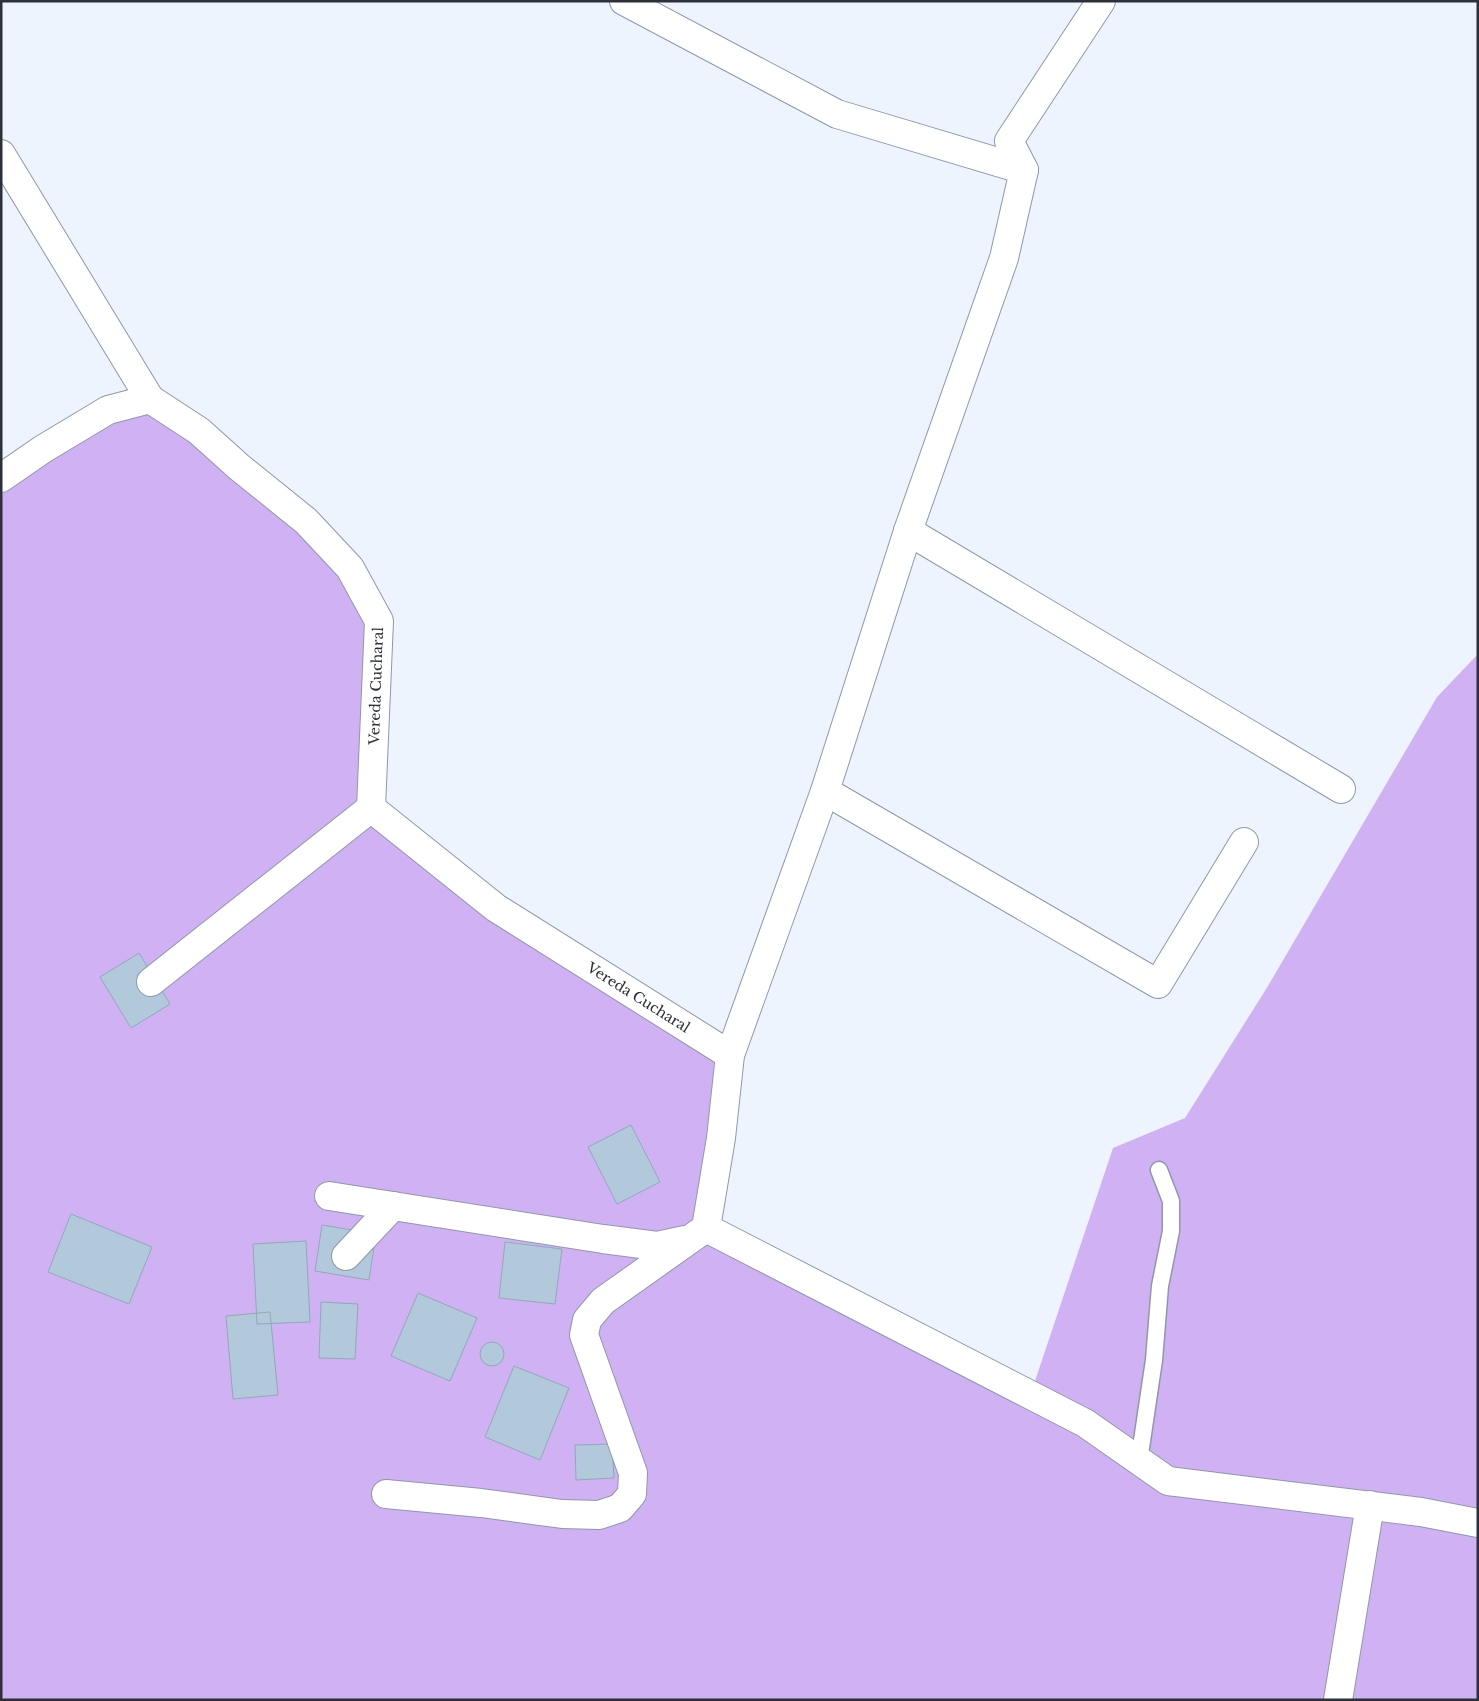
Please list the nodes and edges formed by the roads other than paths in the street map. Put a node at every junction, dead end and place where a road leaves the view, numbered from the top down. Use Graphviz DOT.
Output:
graph roads {
  1 [pos="624,1"];
  2 [pos="1101,1"];
  3 [pos="1,154"];
  4 [pos="1024,170"];
  5 [pos="150,399"];
  6 [pos="1,478"];
  7 [pos="908,531"];
  8 [pos="1341,789"];
  9 [pos="825,790"];
  10 [pos="371,808"];
  11 [pos="1244,842"];
  12 [pos="151,982"];
  13 [pos="730,1056"];
  14 [pos="1159,1170"];
  15 [pos="329,1196"];
  16 [pos="393,1206"];
  17 [pos="706,1228"];
  18 [pos="346,1256"];
  19 [pos="1139,1461"];
  20 [pos="386,1494"];
  21 [pos="1370,1505"];
  22 [pos="1478,1524"];
  23 [pos="1338,1700"];
  1 -- 4 [label="street"];
  2 -- 4 [label="street"];
  3 -- 5 [label="street"];
  4 -- 7 [label="street"];
  5 -- 6 [label="street"];
  5 -- 10 [label="street, Vereda Cucharal"];
  7 -- 8 [label="street"];
  7 -- 9 [label="street"];
  9 -- 11 [label="street"];
  9 -- 13 [label="street"];
  10 -- 12 [label="street"];
  10 -- 13 [label="street, Vereda Cucharal"];
  13 -- 17 [label="street"];
  14 -- 19 [label="lane"];
  15 -- 16 [label="street"];
  16 -- 17 [label="street"];
  16 -- 18 [label="street"];
  17 -- 19 [label="street"];
  17 -- 20 [label="street"];
  19 -- 21 [label="street"];
  21 -- 22 [label="street"];
  21 -- 23 [label="street"];
}
